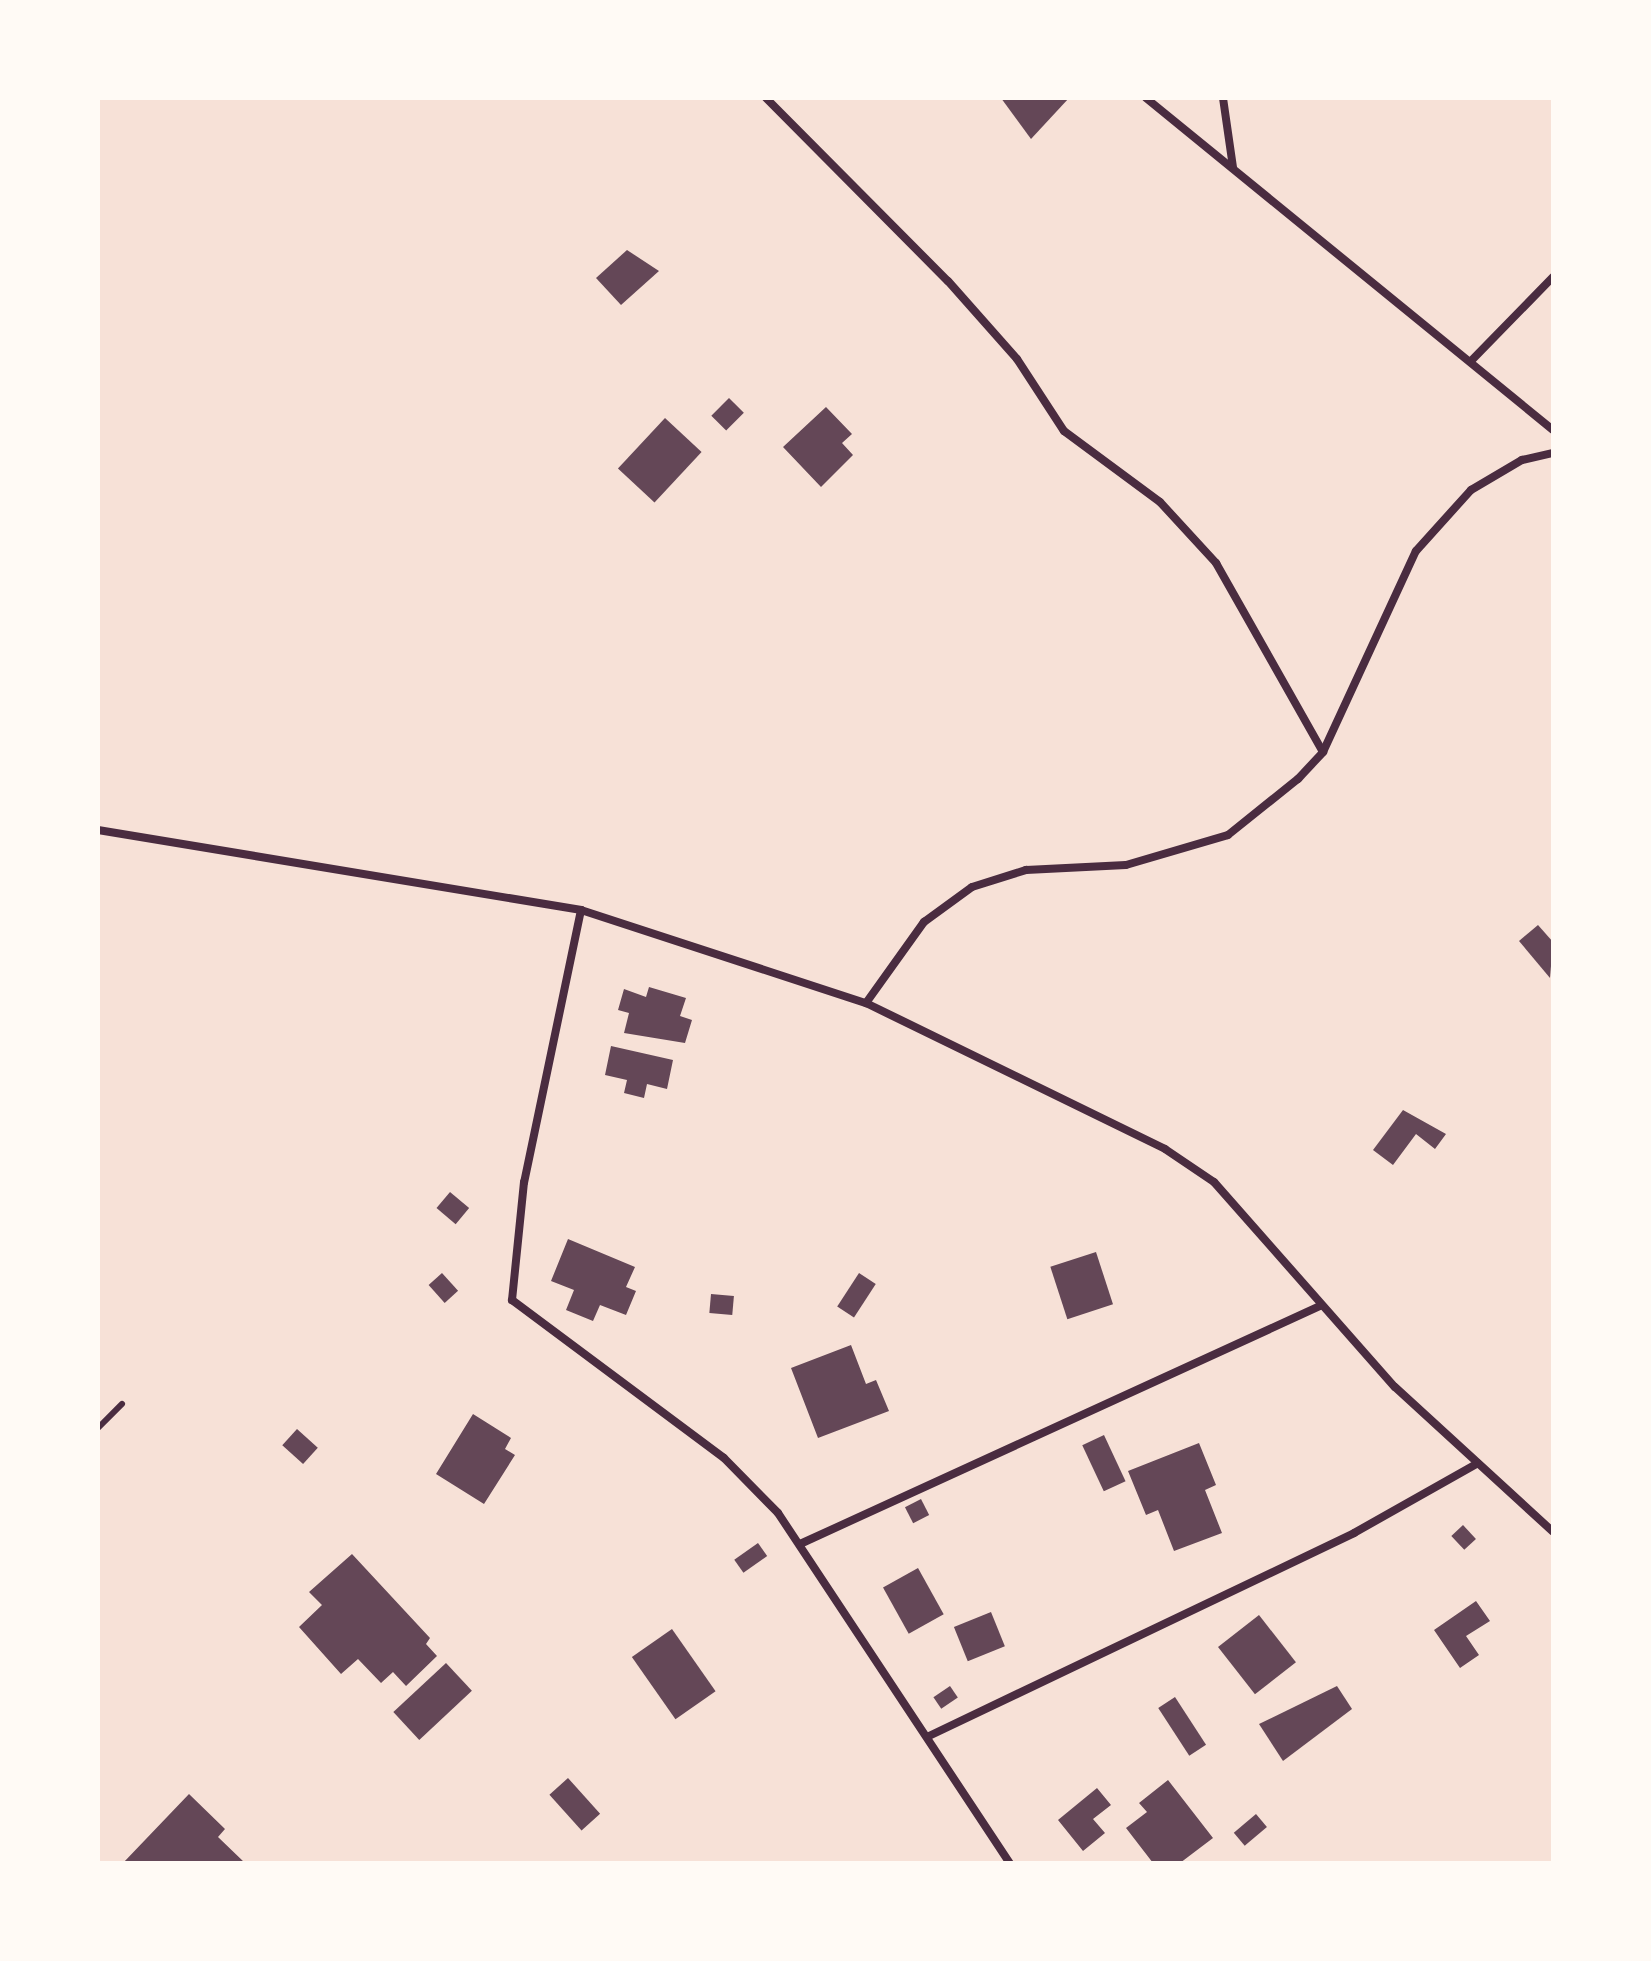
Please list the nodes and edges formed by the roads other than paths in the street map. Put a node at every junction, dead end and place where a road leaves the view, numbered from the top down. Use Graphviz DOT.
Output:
graph roads {
  1 [pos="766,98"];
  2 [pos="1146,98"];
  3 [pos="1223,98"];
  4 [pos="1233,167"];
  5 [pos="1553,277"];
  6 [pos="1471,361"];
  7 [pos="1553,430"];
  8 [pos="1553,453"];
  9 [pos="1323,752"];
  10 [pos="98,830"];
  11 [pos="581,910"];
  12 [pos="866,1003"];
  13 [pos="1320,1306"];
  14 [pos="122,1404"];
  15 [pos="98,1428"];
  16 [pos="1478,1463"];
  17 [pos="1553,1532"];
  18 [pos="800,1544"];
  19 [pos="929,1736"];
  20 [pos="1010,1863"];
  1 -- 9 [label="street"];
  2 -- 4 [label="street"];
  3 -- 4 [label="street"];
  4 -- 6 [label="street"];
  5 -- 6 [label="street"];
  6 -- 7 [label="street"];
  8 -- 9 [label="street"];
  9 -- 12 [label="street"];
  10 -- 11 [label="street"];
  11 -- 12 [label="street"];
  11 -- 18 [label="street"];
  12 -- 13 [label="street"];
  13 -- 16 [label="street"];
  13 -- 18 [label="street"];
  14 -- 15 [label="lane"];
  16 -- 17 [label="street"];
  16 -- 19 [label="street"];
  18 -- 19 [label="street"];
  19 -- 20 [label="street"];
}
